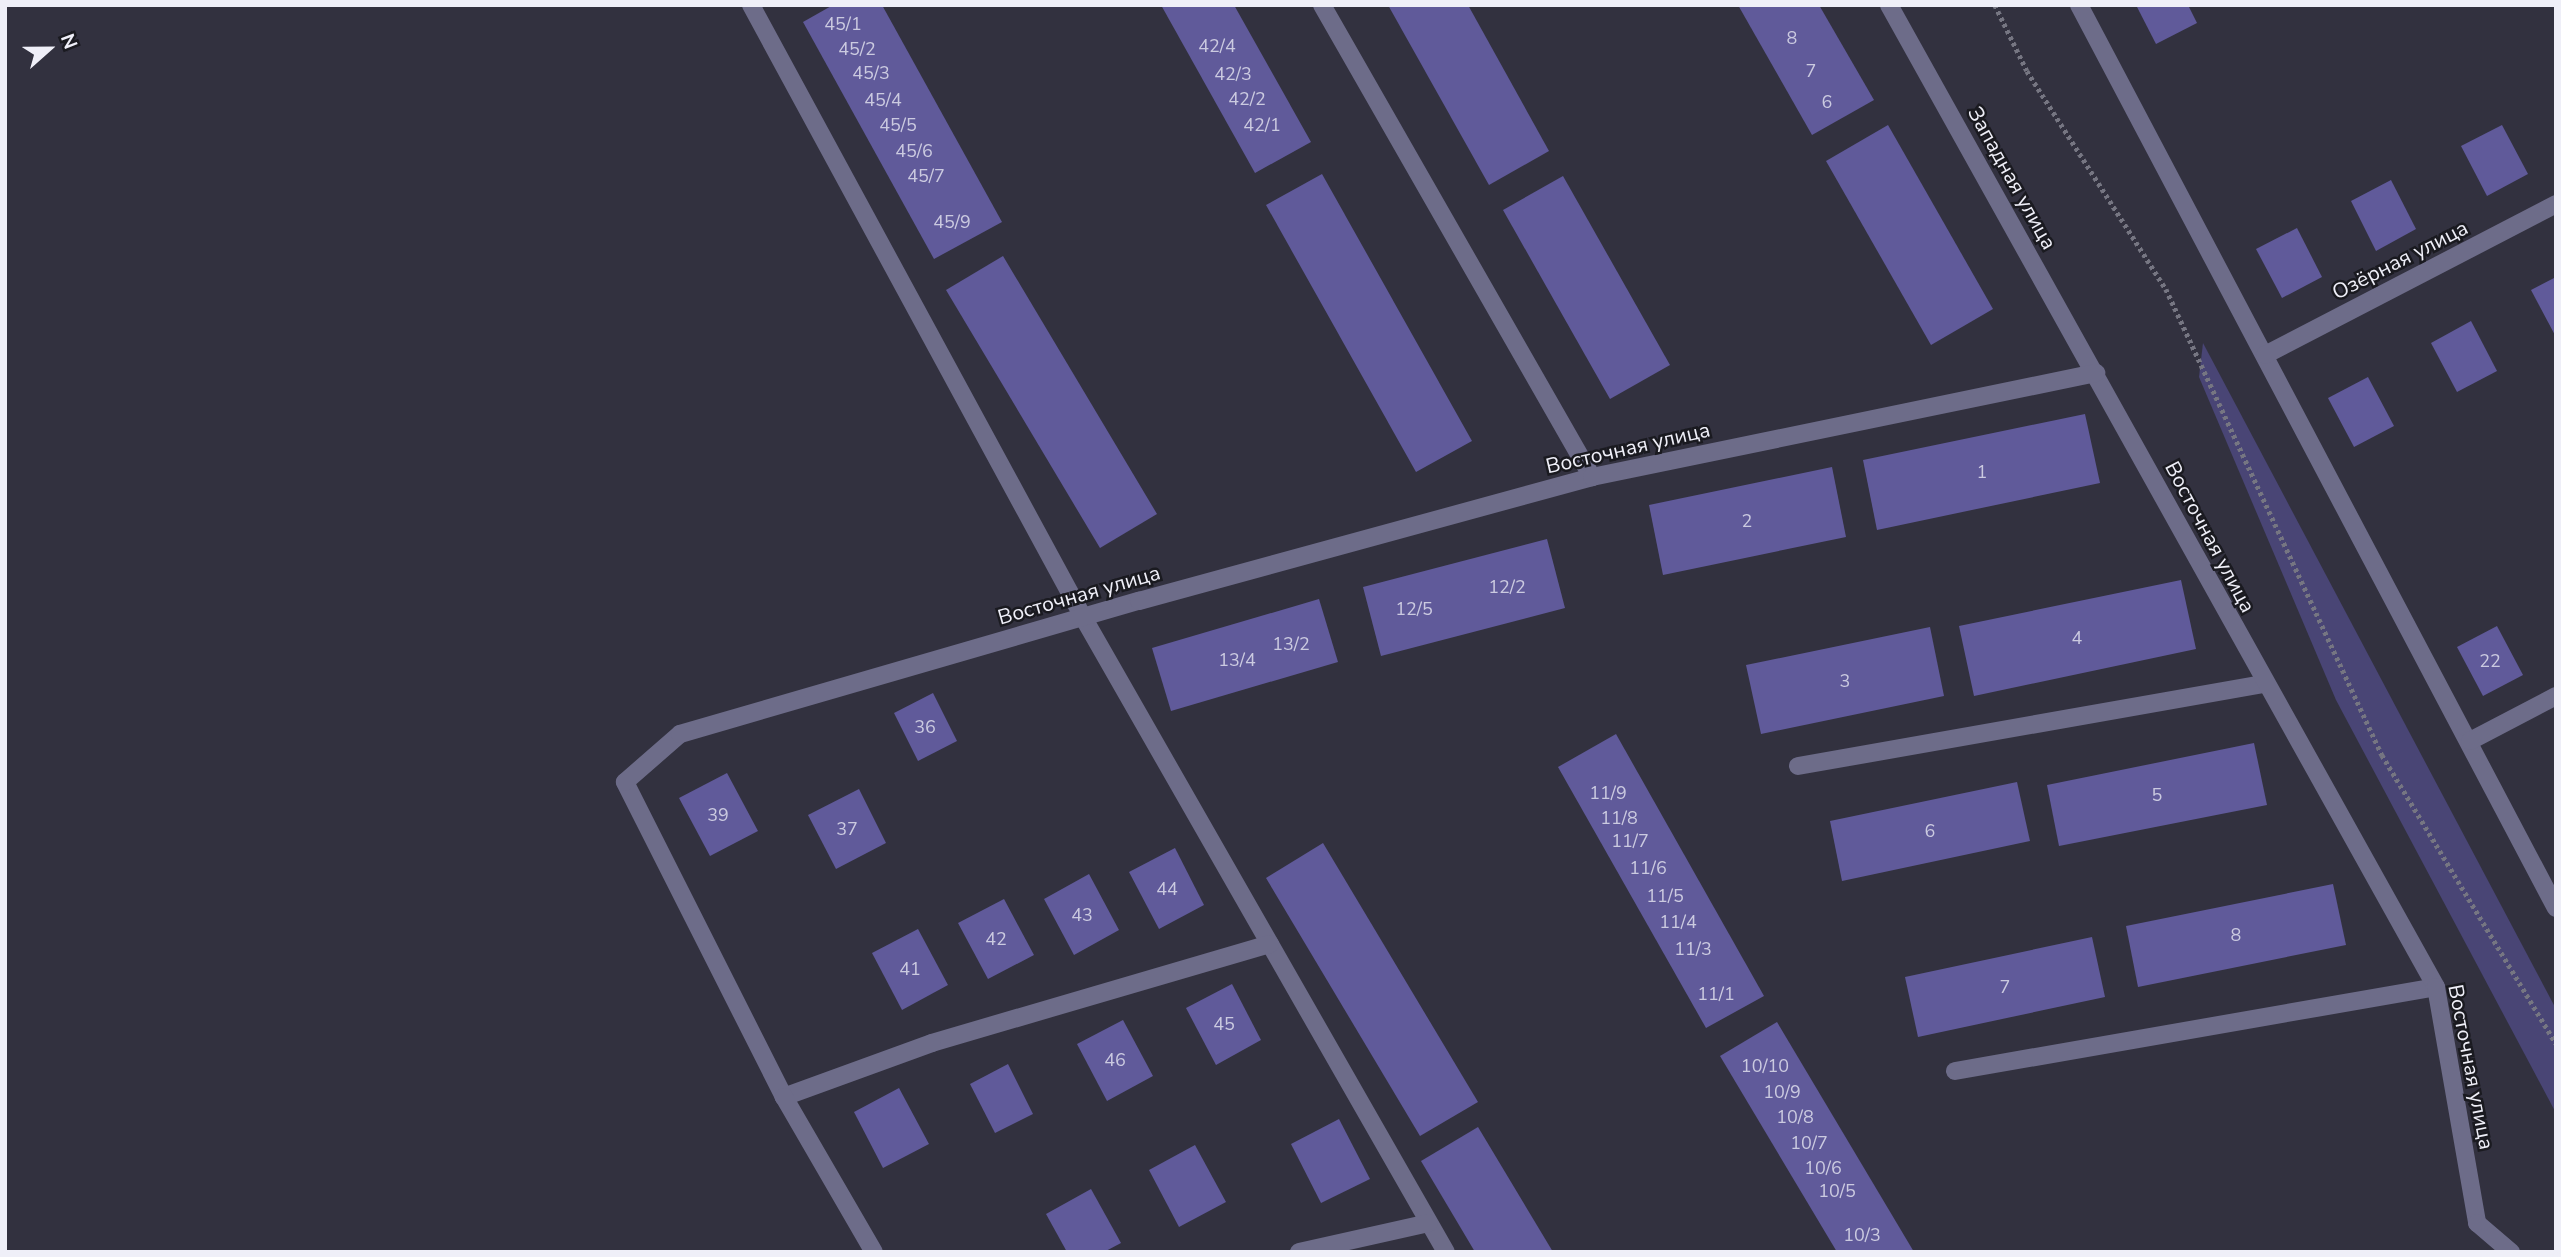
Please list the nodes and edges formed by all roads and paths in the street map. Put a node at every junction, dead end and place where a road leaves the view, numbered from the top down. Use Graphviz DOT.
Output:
graph roads {
  1 [pos="751,5"];
  2 [pos="1322,5"];
  3 [pos="1889,5"];
  4 [pos="1995,5"];
  5 [pos="2079,5"];
  6 [pos="2556,204"];
  7 [pos="2265,355"];
  8 [pos="2096,373"];
  9 [pos="1592,477"];
  10 [pos="1083,617"];
  11 [pos="2264,684"];
  12 [pos="2556,696"];
  13 [pos="2470,741"];
  14 [pos="1798,766"];
  15 [pos="2556,908"];
  16 [pos="1270,944"];
  17 [pos="2436,987"];
  18 [pos="2556,1044"];
  19 [pos="1955,1071"];
  20 [pos="784,1097"];
  21 [pos="1429,1223"];
  22 [pos="874,1252"];
  23 [pos="1299,1252"];
  24 [pos="1446,1252"];
  25 [pos="2511,1252"];
  1 -- 10 [label="street"];
  2 -- 9 [label="street"];
  3 -- 8 [label="street, Западная улица"];
  4 -- 18 [label="path"];
  5 -- 7 [label="street"];
  6 -- 7 [label="street, Озёрная улица"];
  7 -- 13 [label="street"];
  8 -- 9 [label="street, Восточная улица"];
  8 -- 11 [label="street, Восточная улица"];
  9 -- 10 [label="street, Восточная улица"];
  10 -- 16 [label="street"];
  10 -- 20 [label="street, Восточная улица"];
  11 -- 14 [label="street"];
  11 -- 17 [label="street, Восточная улица"];
  12 -- 13 [label="street"];
  13 -- 15 [label="street"];
  16 -- 20 [label="street"];
  16 -- 21 [label="street"];
  17 -- 19 [label="street"];
  17 -- 25 [label="street, Восточная улица"];
  20 -- 22 [label="street, Восточная улица"];
  21 -- 23 [label="street"];
  21 -- 24 [label="street"];
}
